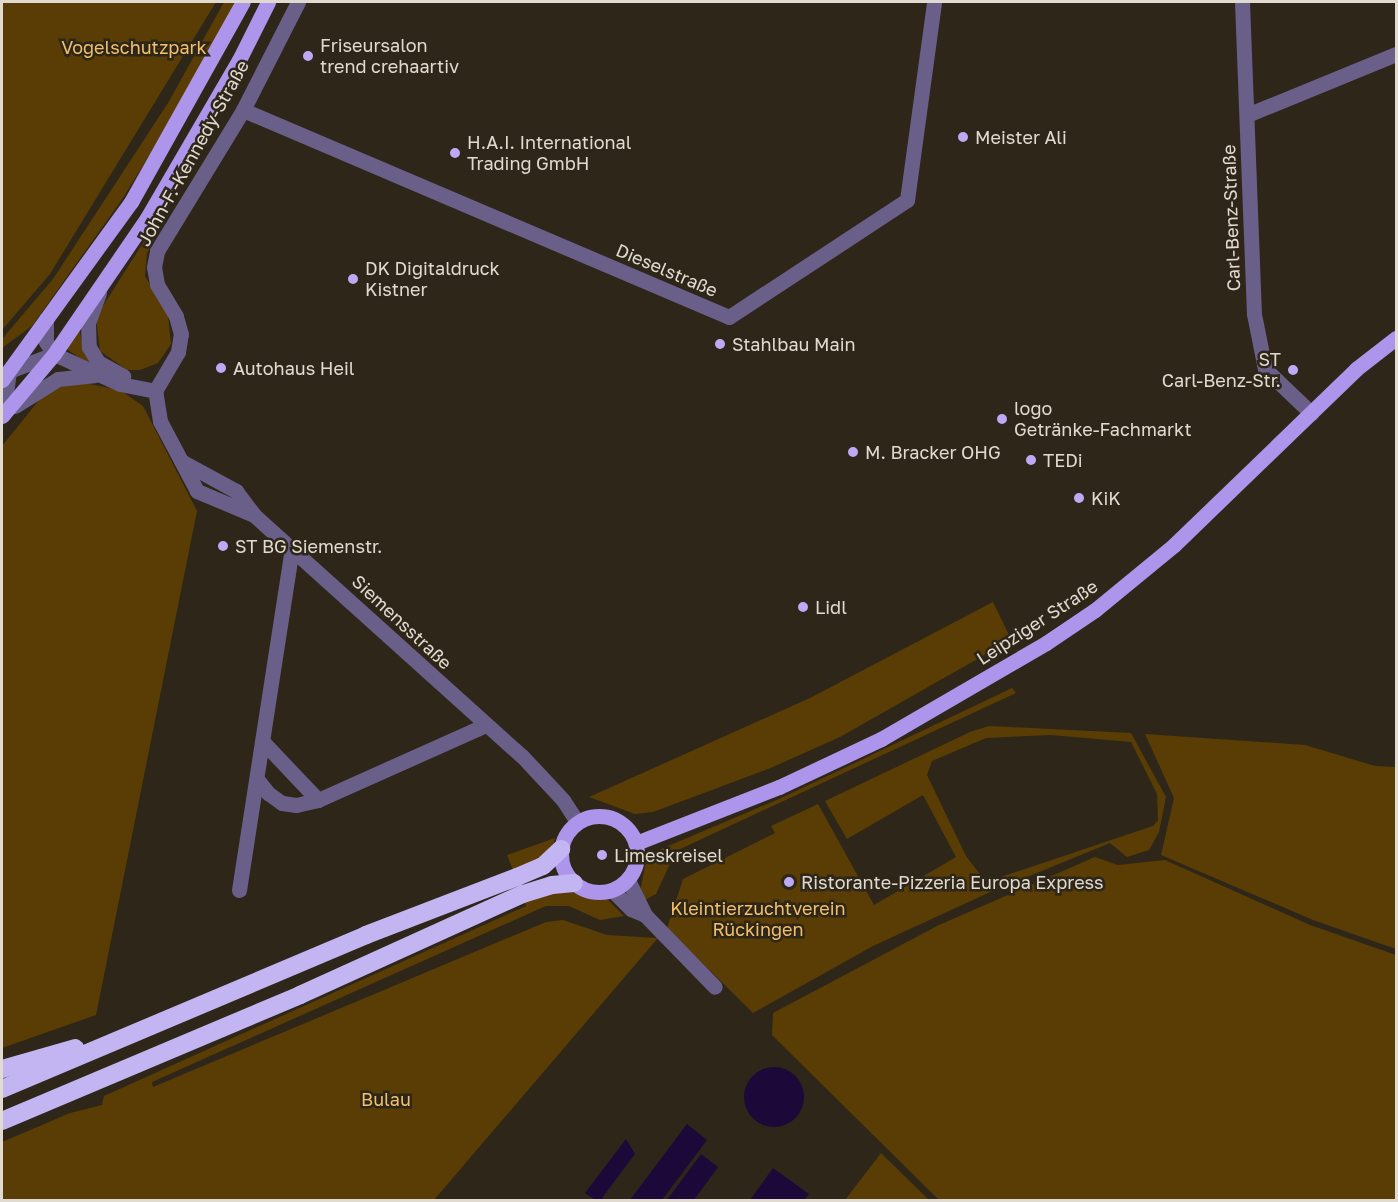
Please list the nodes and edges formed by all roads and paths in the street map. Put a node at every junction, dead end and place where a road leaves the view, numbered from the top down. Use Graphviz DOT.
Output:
graph roads {
  1 [pos="243,2"];
  2 [pos="268,2"];
  3 [pos="298,2"];
  4 [pos="934,2"];
  5 [pos="1242,2"];
  6 [pos="1396,54"];
  7 [pos="243,110"];
  8 [pos="1247,115"];
  9 [pos="101,287"];
  10 [pos="46,319"];
  11 [pos="1396,338"];
  12 [pos="54,354"];
  13 [pos="4,373"];
  14 [pos="97,375"];
  15 [pos="155,391"];
  16 [pos="1311,413"];
  17 [pos="2,415"];
  18 [pos="181,461"];
  19 [pos="254,514"];
  20 [pos="292,547"];
  21 [pos="486,725"];
  22 [pos="263,742"];
  23 [pos="257,779"];
  24 [pos="318,800"];
  25 [pos="578,822"];
  26 [pos="636,843"];
  27 [pos="561,849"];
  28 [pos="628,880"];
  29 [pos="574,883"];
  30 [pos="239,890"];
  31 [pos="612,890"];
  32 [pos="645,915"];
  33 [pos="715,987"];
  34 [pos="148,1027"];
  35 [pos="2,1069"];
  36 [pos="2,1089"];
  37 [pos="2,1121"];
  1 -- 10 [label="main road"];
  2 -- 9 [label="main road"];
  3 -- 7 [label="street, John-F.-Kennedy-Straße"];
  4 -- 7 [label="street, Dieselstraße"];
  5 -- 8 [label="street, Carl-Benz-Straße"];
  6 -- 8 [label="street"];
  7 -- 15 [label="street, John-F.-Kennedy-Straße"];
  8 -- 16 [label="street, Carl-Benz-Straße"];
  9 -- 12 [label="main road"];
  9 -- 15 [label="street"];
  10 -- 12 [label="street"];
  10 -- 13 [label="main road"];
  11 -- 16 [label="main road, Leipziger Straße"];
  12 -- 13 [label="street"];
  12 -- 14 [label="street"];
  12 -- 17 [label="main road"];
  13 -- 17 [label="street"];
  14 -- 15 [label="street"];
  14 -- 17 [label="street"];
  15 -- 18 [label="street, Siemensstraße"];
  16 -- 26 [label="main road, Leipziger Straße"];
  18 -- 19 [label="street, Siemensstraße"];
  18 -- 19 [label="street, Siemensstraße"];
  19 -- 20 [label="street, Siemensstraße"];
  20 -- 21 [label="street, Siemensstraße"];
  20 -- 22 [label="street"];
  21 -- 24 [label="street"];
  21 -- 25 [label="street, Siemensstraße"];
  22 -- 23 [label="street"];
  22 -- 24 [label="street"];
  23 -- 24 [label="street"];
  23 -- 30 [label="street"];
  25 -- 26 [label="main road"];
  25 -- 27 [label="main road"];
  26 -- 28 [label="main road"];
  27 -- 29 [label="main road"];
  27 -- 34 [label="highway"];
  28 -- 31 [label="main road"];
  28 -- 32 [label="street"];
  29 -- 31 [label="main road"];
  29 -- 37 [label="highway"];
  31 -- 32 [label="street"];
  32 -- 33 [label="street"];
  34 -- 35 [label="highway"];
  34 -- 36 [label="highway"];
}
